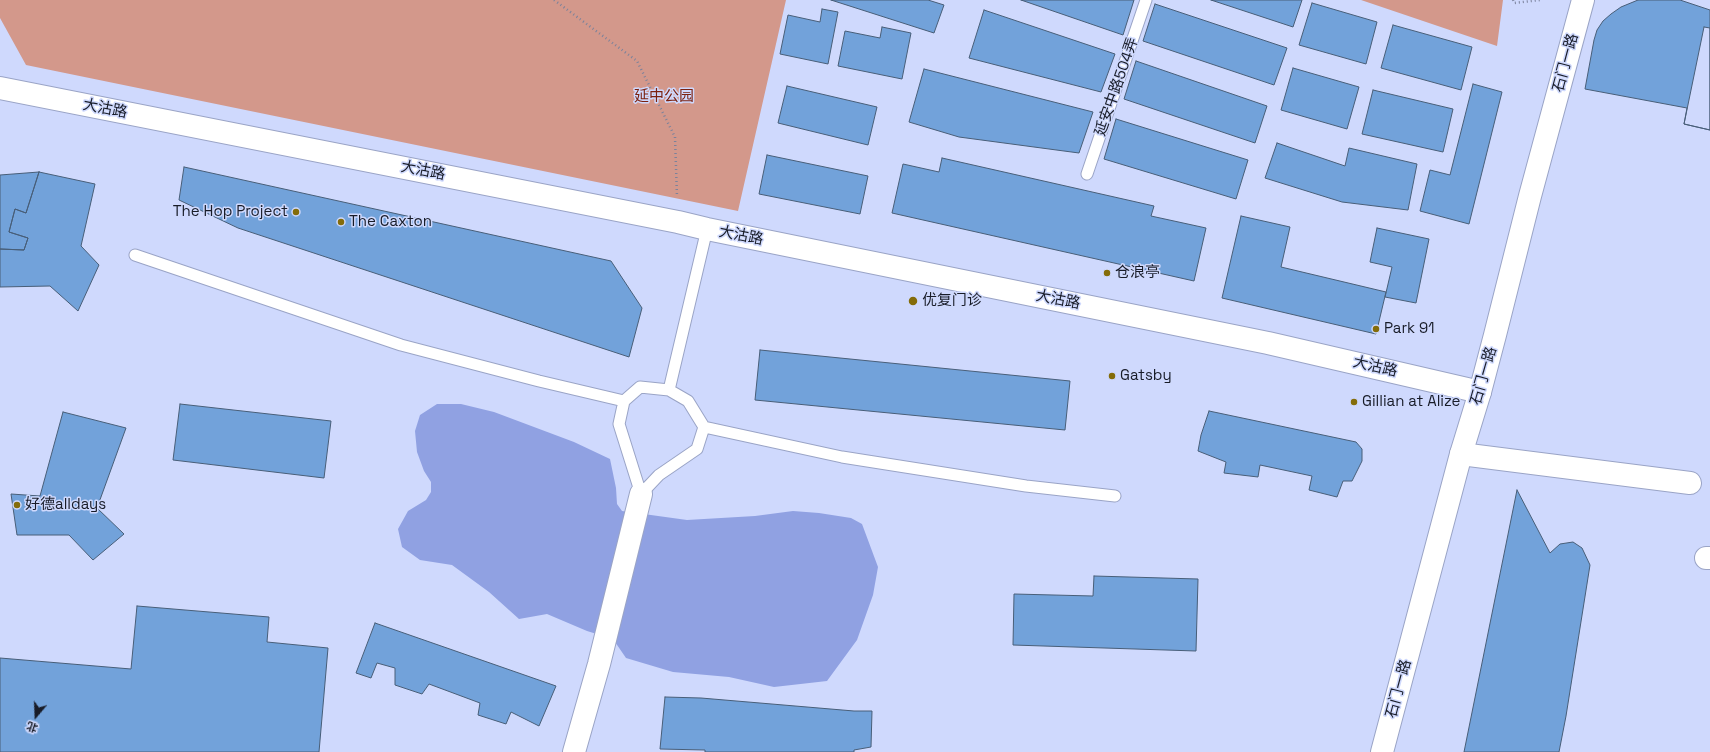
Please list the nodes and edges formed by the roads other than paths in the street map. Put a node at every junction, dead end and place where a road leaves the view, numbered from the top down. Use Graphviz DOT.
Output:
graph roads {
  1 [pos="1146,0"];
  2 [pos="1583,0"];
  3 [pos="0,88"];
  4 [pos="1087,174"];
  5 [pos="707,229"];
  6 [pos="134,255"];
  7 [pos="669,390"];
  8 [pos="1480,392"];
  9 [pos="624,401"];
  10 [pos="704,427"];
  11 [pos="1461,454"];
  12 [pos="1690,483"];
  13 [pos="1115,496"];
  14 [pos="640,498"];
  15 [pos="574,752"];
  16 [pos="1382,752"];
  1 -- 4 [label="lane, 延安中路504弄"];
  2 -- 8 [label="street, 石门一路"];
  3 -- 5 [label="street, 大沽路"];
  5 -- 7 [label="lane"];
  5 -- 8 [label="street, 大沽路"];
  6 -- 9 [label="lane"];
  7 -- 9 [label="lane"];
  7 -- 10 [label="lane"];
  8 -- 11 [label="street, 石门一路"];
  9 -- 14 [label="lane"];
  10 -- 13 [label="lane"];
  10 -- 14 [label="lane"];
  11 -- 12 [label="street"];
  11 -- 16 [label="street, 石门一路"];
  14 -- 15 [label="street"];
}
